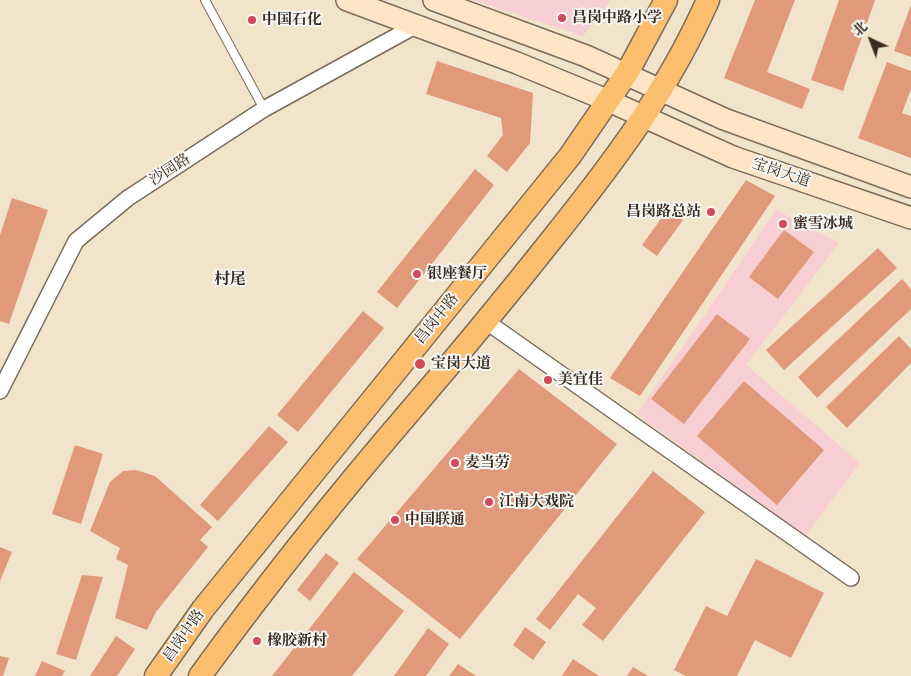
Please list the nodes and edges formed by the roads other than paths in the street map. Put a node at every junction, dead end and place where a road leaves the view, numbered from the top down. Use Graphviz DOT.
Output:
graph roads {
  1 [pos="205,0"];
  2 [pos="347,0"];
  3 [pos="434,0"];
  4 [pos="666,0"];
  5 [pos="708,0"];
  6 [pos="415,26"];
  7 [pos="627,73"];
  8 [pos="662,90"];
  9 [pos="609,101"];
  10 [pos="264,109"];
  11 [pos="645,117"];
  12 [pos="911,187"];
  13 [pos="911,218"];
  14 [pos="487,322"];
  15 [pos="0,390"];
  16 [pos="851,578"];
  17 [pos="156,676"];
  18 [pos="200,676"];
  1 -- 10 [label="lane"];
  2 -- 6 [label="main road, 宝岗大道"];
  3 -- 7 [label="main road, 宝岗大道"];
  4 -- 7 [label="main road, 昌岗中路"];
  5 -- 8 [label="main road"];
  6 -- 9 [label="main road, 宝岗大道"];
  6 -- 10 [label="street, 沙园路"];
  7 -- 8 [label="main road, 宝岗大道"];
  7 -- 9 [label="main road, 昌岗中路"];
  8 -- 11 [label="main road"];
  8 -- 12 [label="main road, 宝岗大道"];
  9 -- 11 [label="main road, 宝岗大道"];
  9 -- 17 [label="main road, 昌岗中路"];
  10 -- 15 [label="street, 沙园路"];
  11 -- 13 [label="main road, 宝岗大道"];
  11 -- 14 [label="main road"];
  14 -- 16 [label="street"];
  14 -- 18 [label="main road"];
}
